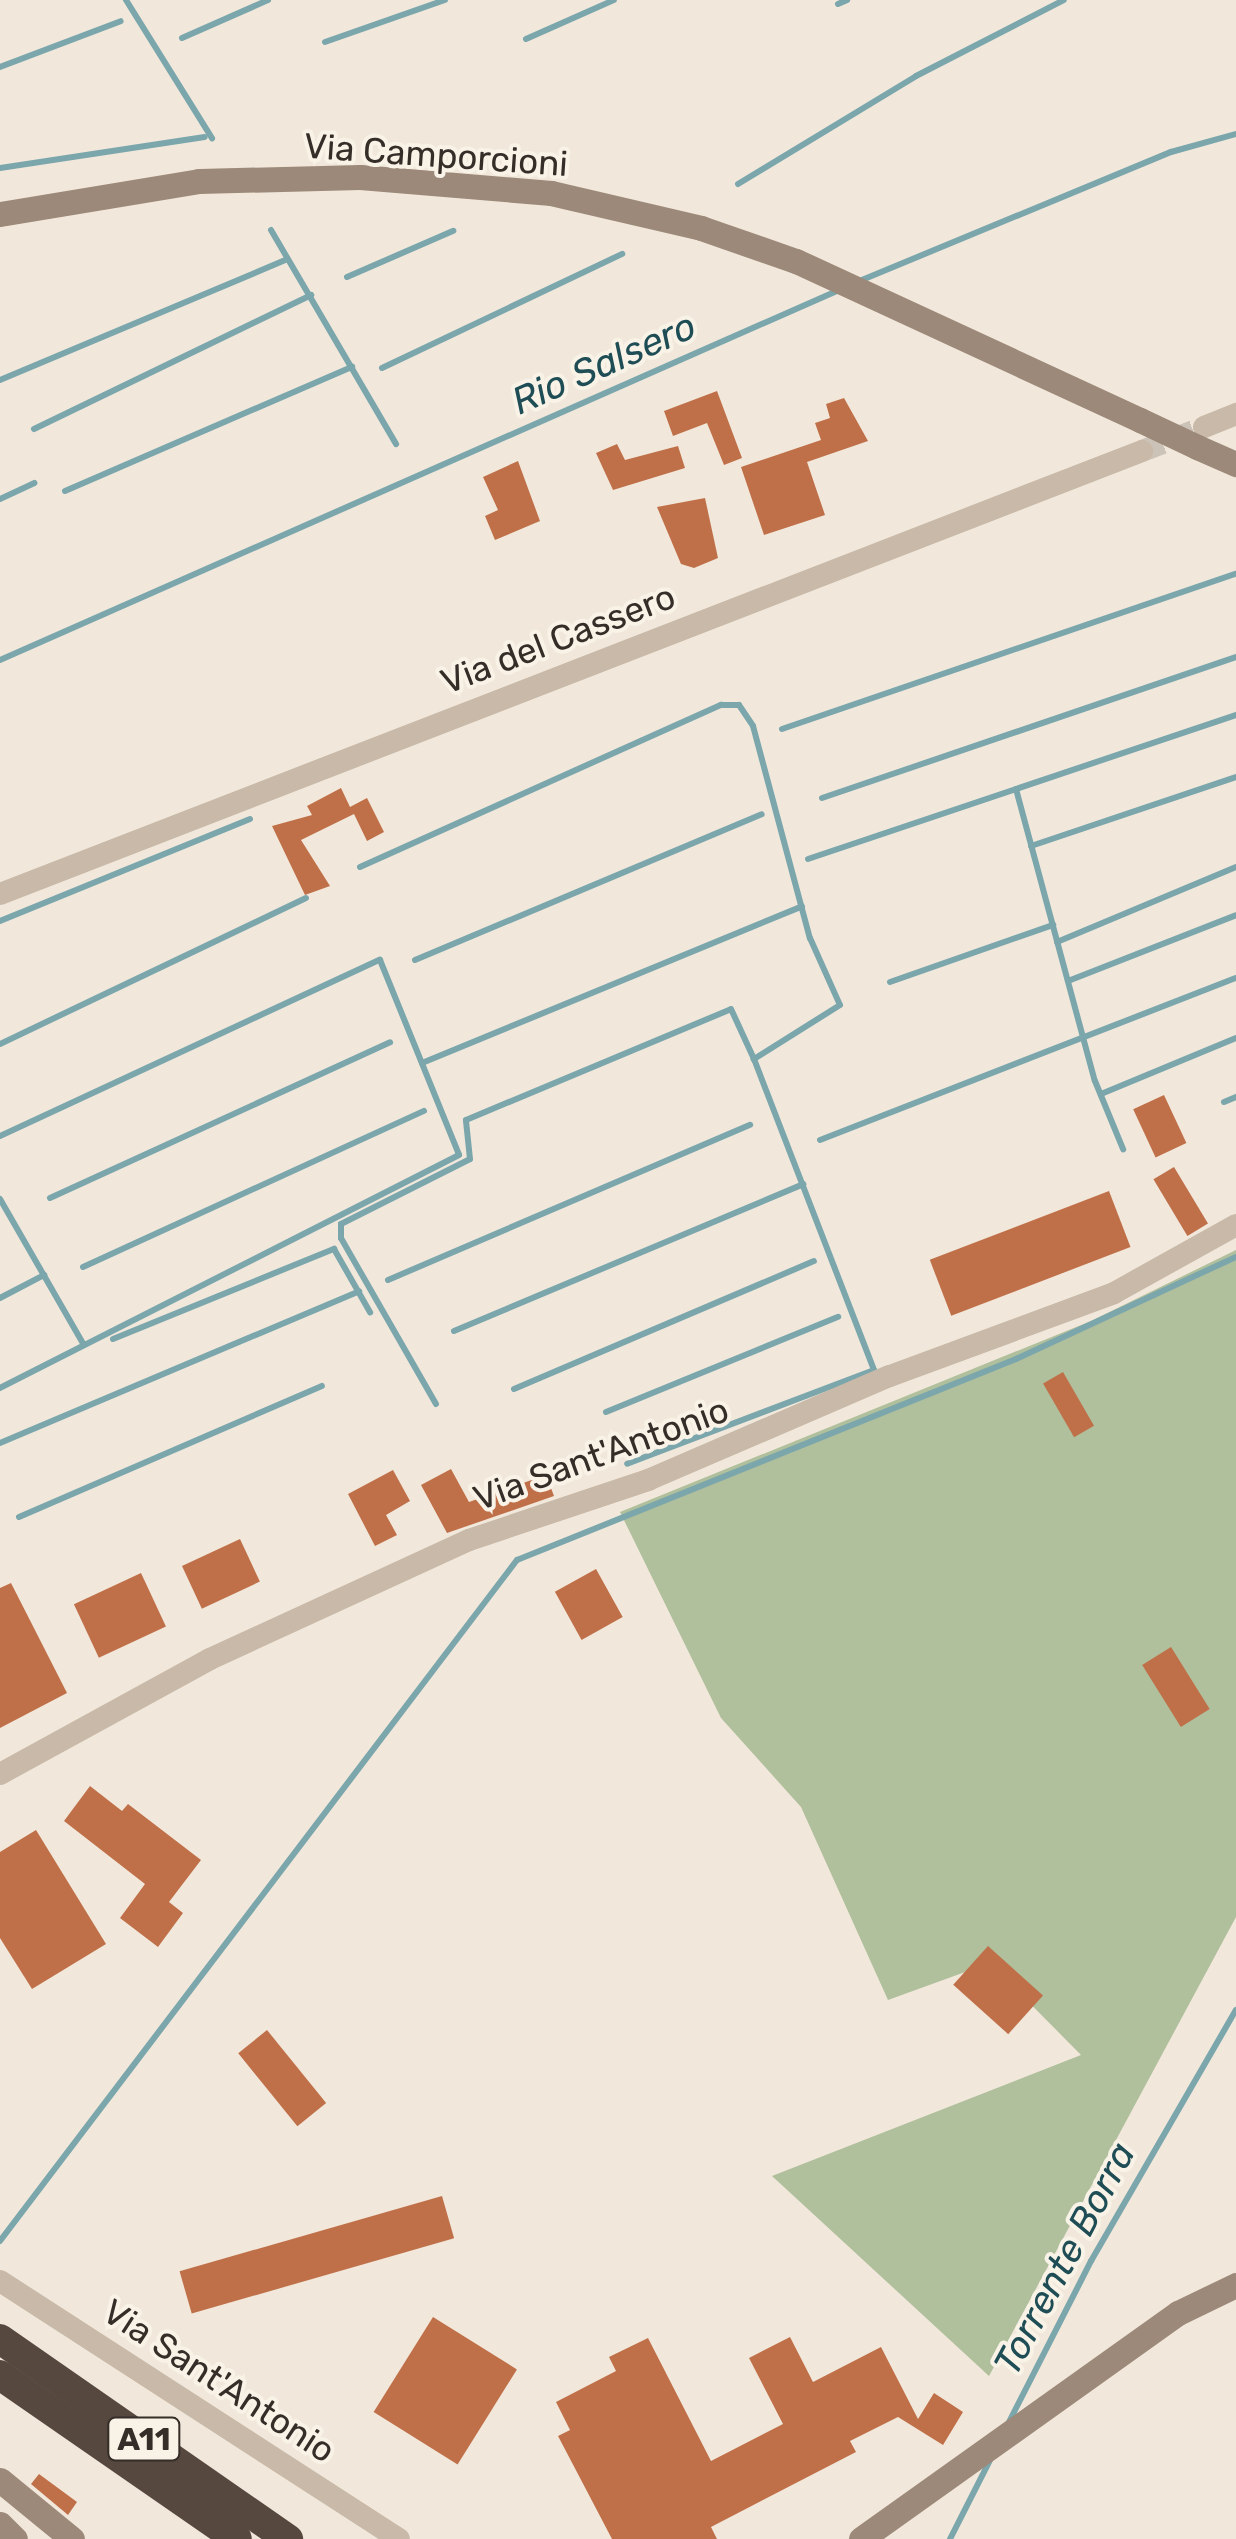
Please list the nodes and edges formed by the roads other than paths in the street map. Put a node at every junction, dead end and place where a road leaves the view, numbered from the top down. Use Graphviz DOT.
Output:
graph roads {
  1 [pos="0,214"];
  2 [pos="1236,414"];
  3 [pos="1200,437"];
  4 [pos="1142,451"];
  5 [pos="1236,464"];
  6 [pos="0,894"];
  7 [pos="1236,1225"];
  8 [pos="0,1774"];
  9 [pos="0,2282"];
  10 [pos="1236,2285"];
  11 [pos="0,2339"];
  12 [pos="0,2375"];
  13 [pos="0,2480"];
  14 [pos="0,2524"];
  15 [pos="16,2539"];
  16 [pos="72,2539"];
  17 [pos="237,2539"];
  18 [pos="288,2539"];
  19 [pos="400,2539"];
  20 [pos="861,2539"];
  1 -- 3 [label="main road, Via Camporcioni, bridge"];
  2 -- 3 [label="street"];
  3 -- 5 [label="main road, Via Camporcioni"];
  4 -- 6 [label="street, Via del Cassero"];
  7 -- 8 [label="street, Via Sant'Antonio"];
  9 -- 19 [label="street, Via Sant'Antonio"];
  10 -- 20 [label="main road"];
  11 -- 18 [label="highway, A11"];
  12 -- 17 [label="highway, A11"];
  13 -- 16 [label="main road"];
  14 -- 15 [label="main road"];
}
